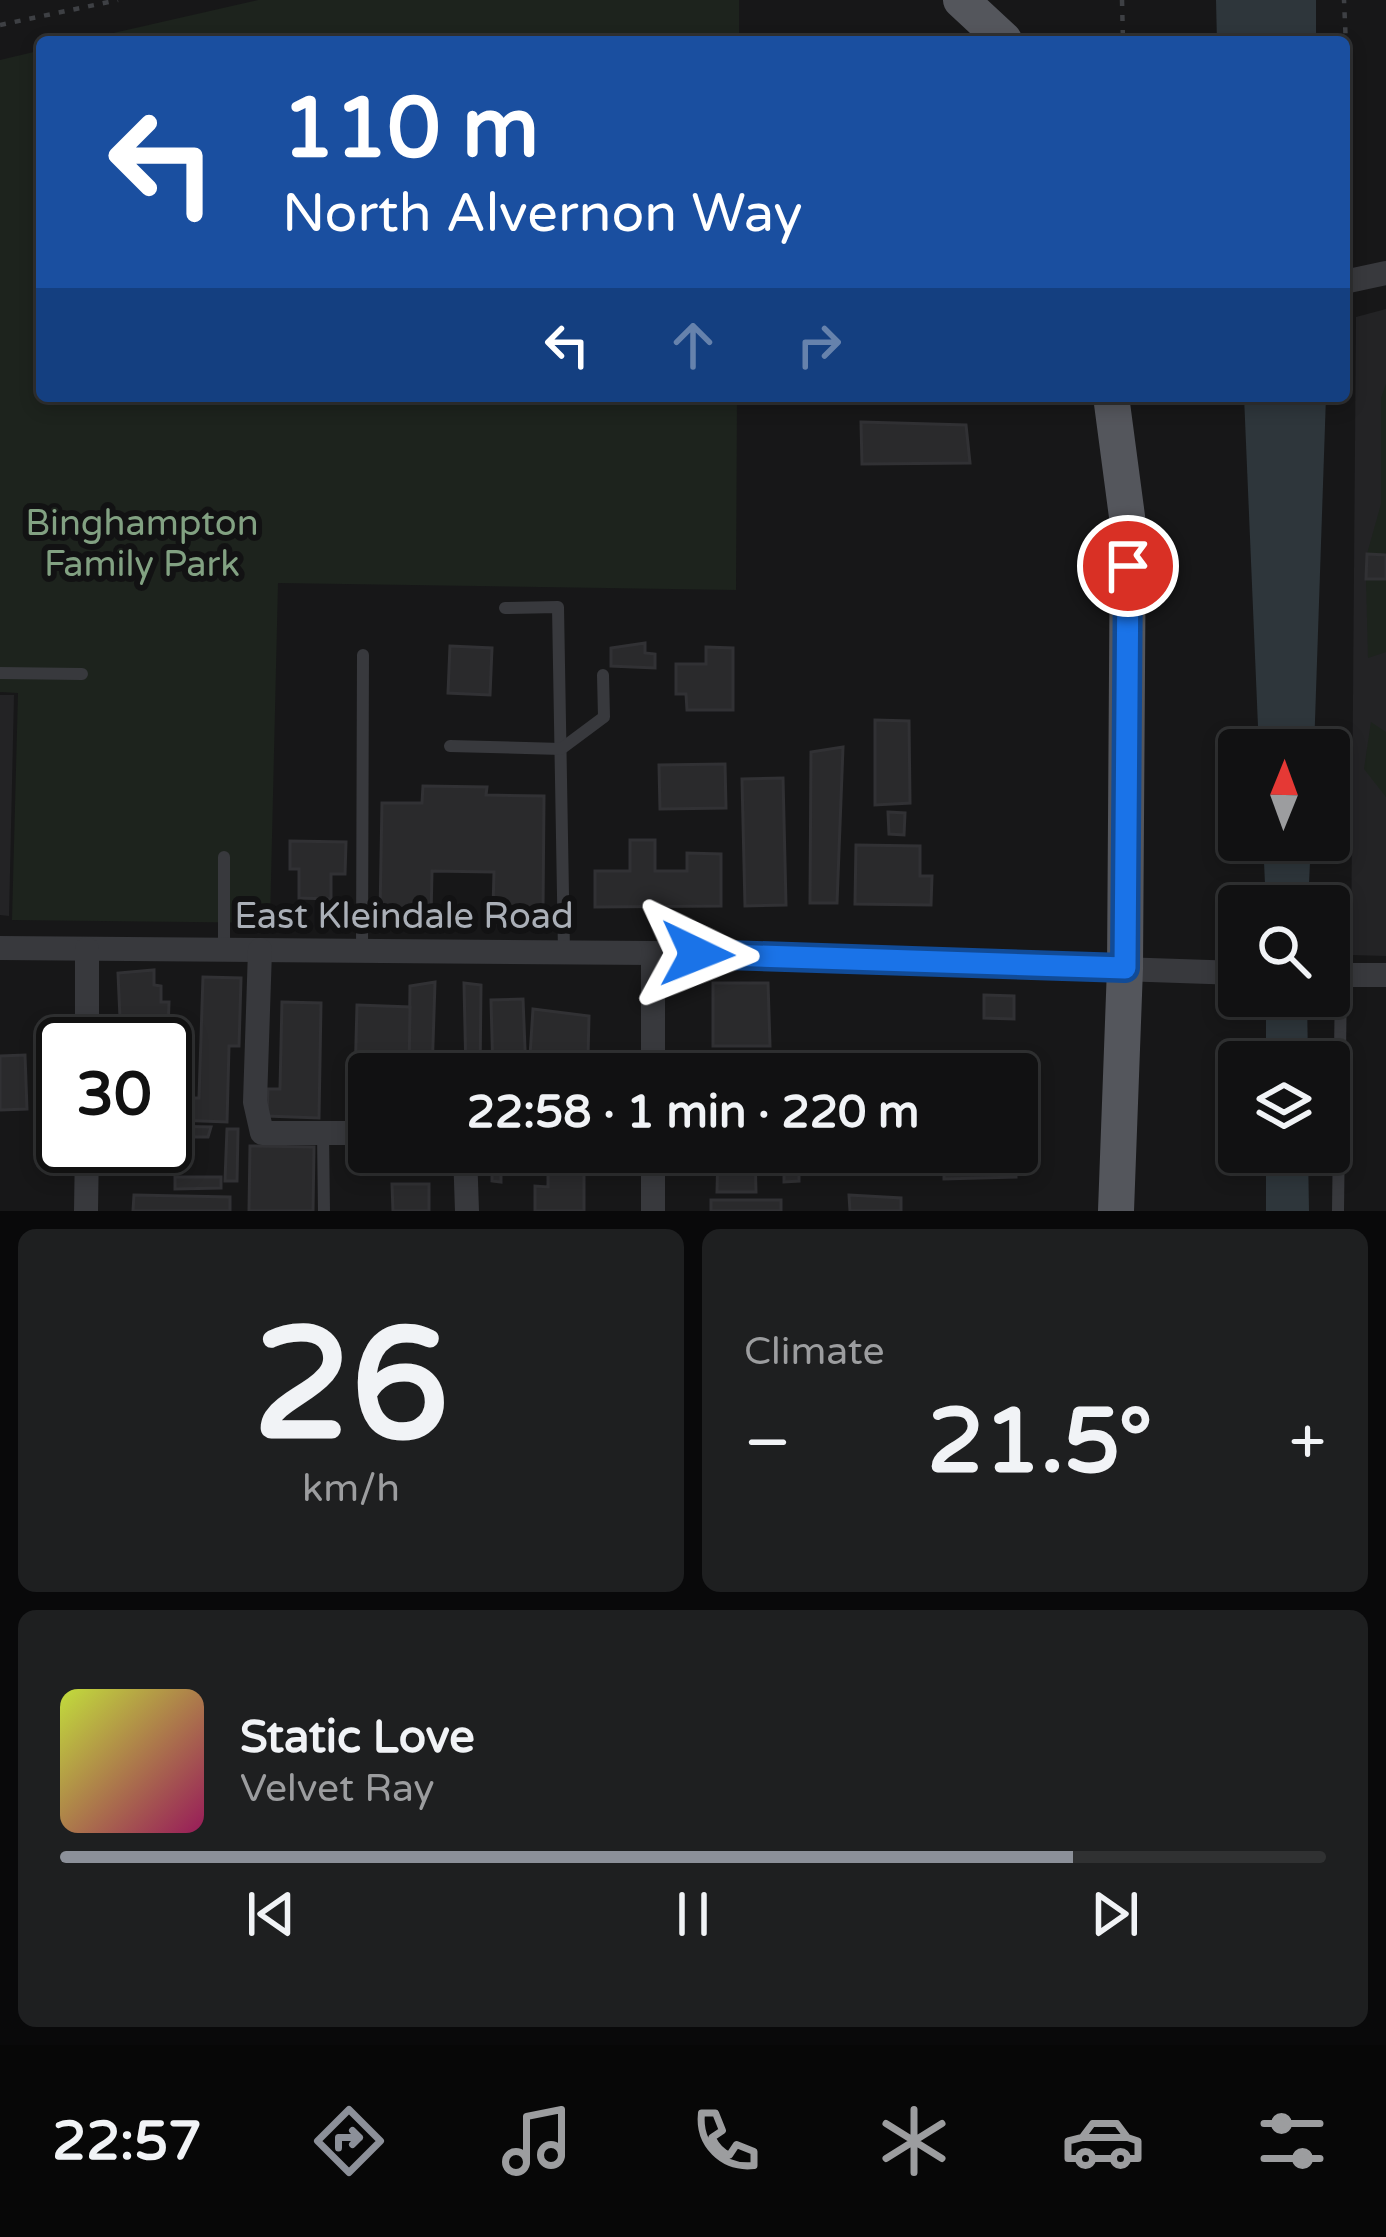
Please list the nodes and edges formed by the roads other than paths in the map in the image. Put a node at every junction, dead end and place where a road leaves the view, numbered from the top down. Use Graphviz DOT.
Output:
graph roads {
  1 [pos="961,0"];
  2 [pos="997,0"];
  3 [pos="999,36"];
  4 [pos="1003,36"];
  5 [pos="1386,273"];
  6 [pos="1350,280"];
  7 [pos="1112,402"];
  8 [pos="505,608"];
  9 [pos="363,655"];
  10 [pos="0,673"];
  11 [pos="82,674"];
  12 [pos="603,675"];
  13 [pos="450,746"];
  14 [pos="561,749"];
  15 [pos="224,856"];
  16 [pos="0,948"];
  17 [pos="87,949"];
  18 [pos="224,950"];
  19 [pos="260,950"];
  20 [pos="362,951"];
  21 [pos="564,952"];
  22 [pos="652,953"];
  23 [pos="1125,968"];
  24 [pos="1218,972"];
  25 [pos="1350,975"];
  26 [pos="1386,975"];
  27 [pos="87,1017"];
  28 [pos="1336,1017"];
  29 [pos="653,1053"];
  30 [pos="323,1133"];
  31 [pos="348,1133"];
  32 [pos="87,1173"];
  33 [pos="466,1173"];
  34 [pos="653,1173"];
  35 [pos="86,1211"];
  36 [pos="324,1211"];
  37 [pos="467,1211"];
  38 [pos="653,1211"];
  39 [pos="1116,1211"];
  40 [pos="1338,1211"];
  1 -- 3 [label="main road"];
  2 -- 4 [label="main road"];
  5 -- 6 [label="street"];
  7 -- 23 [label="main road"];
  8 -- 14 [label="lane"];
  9 -- 20 [label="lane"];
  10 -- 11 [label="lane"];
  12 -- 14 [label="lane"];
  13 -- 14 [label="lane"];
  14 -- 21 [label="lane"];
  15 -- 18 [label="lane"];
  16 -- 17 [label="street, East Kleindale Road"];
  17 -- 18 [label="street, East Kleindale Road"];
  17 -- 27 [label="street"];
  18 -- 19 [label="street, East Kleindale Road"];
  19 -- 20 [label="street, East Kleindale Road"];
  19 -- 30 [label="street"];
  20 -- 21 [label="street, East Kleindale Road"];
  21 -- 22 [label="street, East Kleindale Road"];
  22 -- 23 [label="street, East Kleindale Road"];
  22 -- 29 [label="street"];
  23 -- 24 [label="street, East Kleindale Road"];
  23 -- 39 [label="main road"];
  25 -- 26 [label="street"];
  28 -- 40 [label="lane"];
  30 -- 31 [label="street"];
  30 -- 36 [label="lane"];
  32 -- 35 [label="street"];
  33 -- 37 [label="street"];
  34 -- 38 [label="street"];
}
